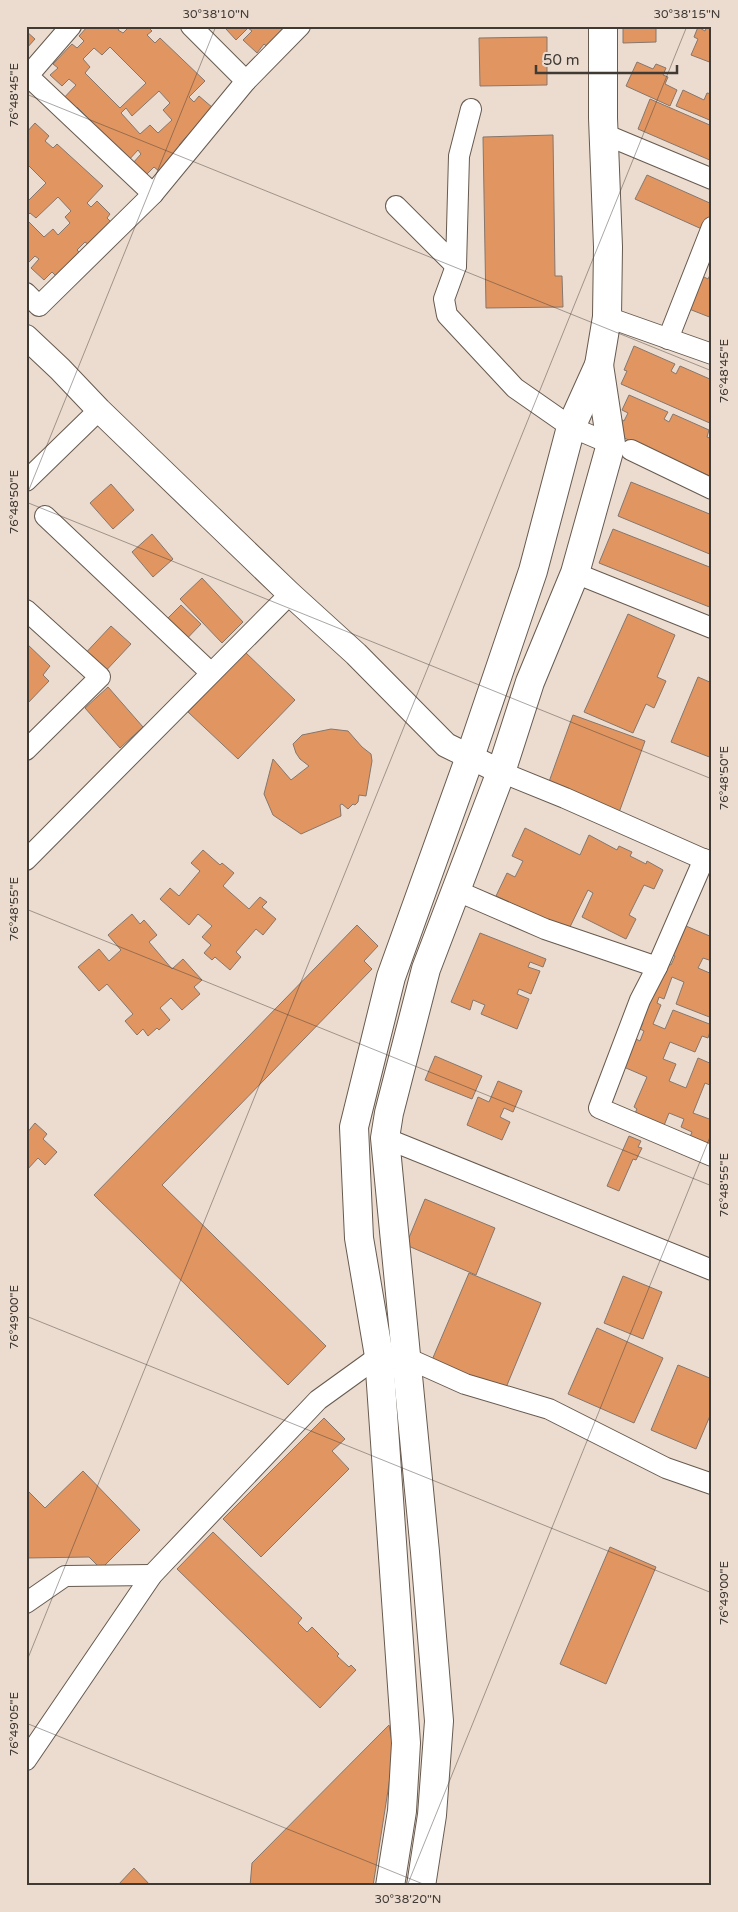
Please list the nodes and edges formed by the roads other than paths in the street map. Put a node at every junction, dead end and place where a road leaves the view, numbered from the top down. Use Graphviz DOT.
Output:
graph roads {
  1 [pos="192,26"];
  2 [pos="300,26"];
  3 [pos="603,26"];
  4 [pos="60,30"];
  5 [pos="27,76"];
  6 [pos="246,80"];
  7 [pos="471,109"];
  8 [pos="604,134"];
  9 [pos="712,179"];
  10 [pos="153,194"];
  11 [pos="396,206"];
  12 [pos="712,227"];
  13 [pos="456,266"];
  14 [pos="26,293"];
  15 [pos="607,317"];
  16 [pos="26,337"];
  17 [pos="668,338"];
  18 [pos="712,354"];
  19 [pos="599,365"];
  20 [pos="99,410"];
  21 [pos="571,427"];
  22 [pos="621,447"];
  23 [pos="26,481"];
  24 [pos="712,489"];
  25 [pos="45,516"];
  26 [pos="575,573"];
  27 [pos="290,594"];
  28 [pos="26,610"];
  29 [pos="712,628"];
  30 [pos="211,673"];
  31 [pos="26,750"];
  32 [pos="470,757"];
  33 [pos="501,772"];
  34 [pos="26,860"];
  35 [pos="708,861"];
  36 [pos="455,890"];
  37 [pos="657,967"];
  38 [pos="385,1138"];
  39 [pos="712,1156"];
  40 [pos="712,1270"];
  41 [pos="379,1356"];
  42 [pos="408,1358"];
  43 [pos="712,1484"];
  44 [pos="152,1575"];
  45 [pos="26,1603"];
  46 [pos="434,1642"];
  47 [pos="400,1653"];
  48 [pos="26,1760"];
  49 [pos="390,1886"];
  50 [pos="421,1886"];
  1 -- 6 [label="street"];
  2 -- 6 [label="street"];
  3 -- 8 [label="main road"];
  4 -- 5 [label="street"];
  5 -- 10 [label="street"];
  6 -- 10 [label="street"];
  7 -- 13 [label="street"];
  8 -- 9 [label="street"];
  8 -- 15 [label="main road"];
  10 -- 14 [label="street"];
  11 -- 13 [label="street"];
  12 -- 17 [label="street"];
  13 -- 21 [label="street"];
  15 -- 17 [label="street"];
  15 -- 19 [label="main road"];
  16 -- 20 [label="street"];
  17 -- 18 [label="street"];
  19 -- 21 [label="main road"];
  19 -- 22 [label="main road"];
  20 -- 23 [label="street"];
  20 -- 27 [label="street"];
  21 -- 22 [label="street"];
  21 -- 32 [label="main road"];
  22 -- 24 [label="street"];
  22 -- 26 [label="main road"];
  25 -- 30 [label="street"];
  26 -- 29 [label="street"];
  26 -- 33 [label="main road"];
  27 -- 30 [label="street"];
  27 -- 32 [label="street"];
  28 -- 31 [label="street"];
  30 -- 34 [label="street"];
  32 -- 33 [label="street"];
  32 -- 41 [label="main road"];
  33 -- 35 [label="street"];
  33 -- 36 [label="main road"];
  35 -- 37 [label="street"];
  36 -- 37 [label="street"];
  36 -- 38 [label="main road"];
  37 -- 39 [label="street"];
  38 -- 40 [label="street"];
  38 -- 42 [label="main road"];
  41 -- 42 [label="street"];
  41 -- 44 [label="street"];
  41 -- 47 [label="main road"];
  42 -- 43 [label="street"];
  42 -- 46 [label="main road"];
  44 -- 45 [label="street"];
  44 -- 48 [label="street"];
  46 -- 47 [label="main road"];
  46 -- 50 [label="main road"];
  47 -- 49 [label="main road"];
}
